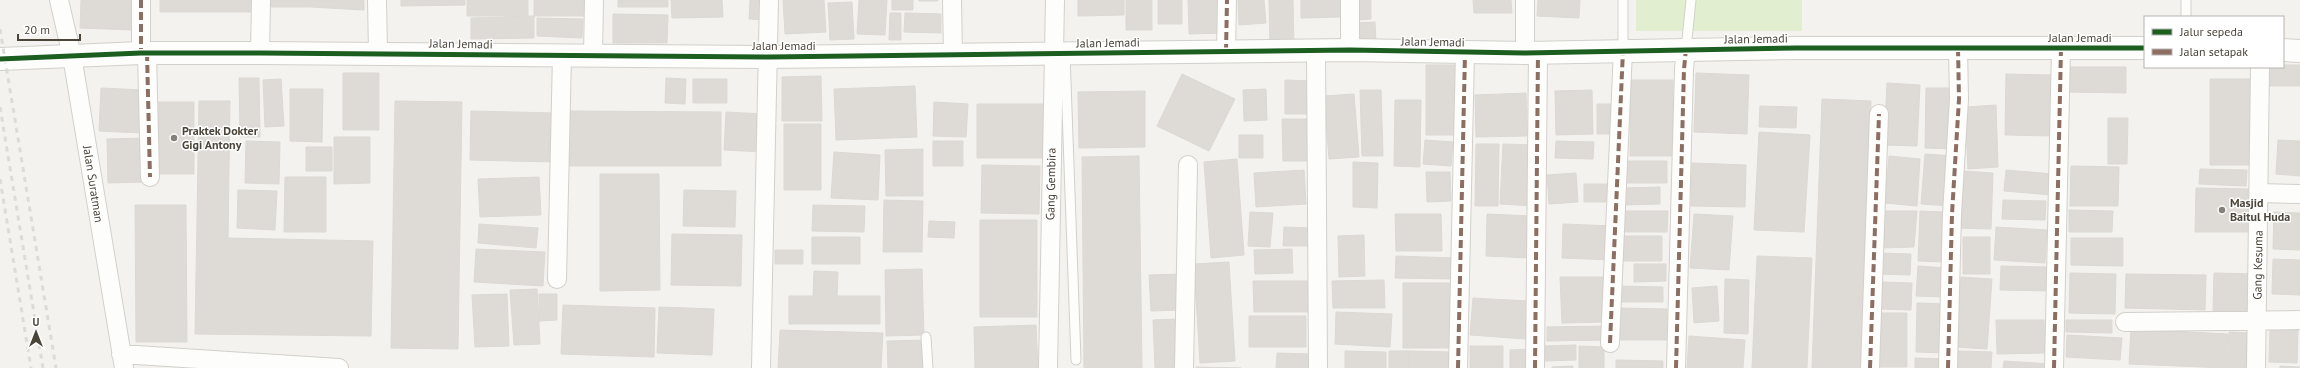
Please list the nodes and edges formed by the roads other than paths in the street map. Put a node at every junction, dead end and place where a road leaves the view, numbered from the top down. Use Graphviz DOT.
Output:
graph roads {
  1 [pos="59,0"];
  2 [pos="141,0"];
  3 [pos="261,0"];
  4 [pos="378,0"];
  5 [pos="594,0"];
  6 [pos="769,0"];
  7 [pos="952,0"];
  8 [pos="1055,0"];
  9 [pos="1226,0"];
  10 [pos="1350,0"];
  11 [pos="1525,0"];
  12 [pos="1623,0"];
  13 [pos="1692,0"];
  14 [pos="2186,0"];
  15 [pos="2186,16"];
  16 [pos="1958,48"];
  17 [pos="2061,48"];
  18 [pos="2144,48"];
  19 [pos="1686,49"];
  20 [pos="1350,50"];
  21 [pos="1622,50"];
  22 [pos="2284,50"];
  23 [pos="1316,51"];
  24 [pos="2300,51"];
  25 [pos="378,52"];
  26 [pos="1226,52"];
  27 [pos="1532,52"];
  28 [pos="144,53"];
  29 [pos="260,53"];
  30 [pos="1465,53"];
  31 [pos="1059,54"];
  32 [pos="562,55"];
  33 [pos="593,55"];
  34 [pos="952,55"];
  35 [pos="72,56"];
  36 [pos="768,57"];
  37 [pos="0,59"];
  38 [pos="2260,68"];
  39 [pos="1879,114"];
  40 [pos="1188,165"];
  41 [pos="150,177"];
  42 [pos="2259,193"];
  43 [pos="2300,194"];
  44 [pos="557,280"];
  45 [pos="2257,320"];
  46 [pos="2300,320"];
  47 [pos="2125,322"];
  48 [pos="926,337"];
  49 [pos="1610,343"];
  50 [pos="1076,360"];
  51 [pos="123,361"];
  52 [pos="339,368"];
  53 [pos="761,368"];
  54 [pos="928,368"];
  55 [pos="1048,368"];
  56 [pos="1184,368"];
  57 [pos="1318,368"];
  58 [pos="1458,368"];
  59 [pos="1536,368"];
  60 [pos="1676,368"];
  61 [pos="1870,368"];
  62 [pos="1948,368"];
  63 [pos="2054,368"];
  64 [pos="2256,368"];
  1 -- 35 [label="street, Jalan Suratman"];
  2 -- 28 [label="street"];
  3 -- 29 [label="street"];
  4 -- 25 [label="street"];
  5 -- 33 [label="street"];
  6 -- 36 [label="street"];
  7 -- 34 [label="street"];
  8 -- 31 [label="street, Gang Gembira"];
  9 -- 26 [label="street"];
  10 -- 20 [label="street"];
  11 -- 27 [label="street"];
  12 -- 21 [label="lane"];
  13 -- 19 [label="lane"];
  14 -- 15 [label="lane"];
  16 -- 17 [label="street, Jalan Jemadi"];
  16 -- 19 [label="street, Jalan Jemadi"];
  16 -- 62 [label="street"];
  17 -- 18 [label="street, Jalan Jemadi"];
  17 -- 63 [label="street"];
  19 -- 21 [label="street, Jalan Jemadi"];
  19 -- 60 [label="street"];
  20 -- 23 [label="street, Jalan Jemadi"];
  20 -- 30 [label="street, Jalan Jemadi"];
  21 -- 27 [label="street, Jalan Jemadi"];
  21 -- 49 [label="street"];
  22 -- 24 [label="street"];
  23 -- 26 [label="street, Jalan Jemadi"];
  23 -- 57 [label="street"];
  25 -- 29 [label="street, Jalan Jemadi"];
  25 -- 32 [label="street, Jalan Jemadi"];
  26 -- 31 [label="street, Jalan Jemadi"];
  27 -- 30 [label="street, Jalan Jemadi"];
  27 -- 59 [label="street"];
  28 -- 29 [label="street, Jalan Jemadi"];
  28 -- 35 [label="street, Jalan Jemadi"];
  28 -- 41 [label="street"];
  30 -- 58 [label="street"];
  31 -- 34 [label="street, Jalan Jemadi"];
  31 -- 50 [label="lane"];
  31 -- 55 [label="street, Gang Gembira"];
  32 -- 33 [label="street, Jalan Jemadi"];
  32 -- 44 [label="street"];
  33 -- 36 [label="street, Jalan Jemadi"];
  34 -- 36 [label="street, Jalan Jemadi"];
  35 -- 37 [label="street, Jalan Jemadi"];
  35 -- 51 [label="street, Jalan Suratman"];
  36 -- 53 [label="street"];
  38 -- 42 [label="street, Gang Kesuma"];
  39 -- 61 [label="street"];
  40 -- 56 [label="street"];
  42 -- 43 [label="street"];
  42 -- 45 [label="street, Gang Kesuma"];
  45 -- 46 [label="street"];
  45 -- 47 [label="street"];
  45 -- 64 [label="street, Gang Kesuma"];
  48 -- 54 [label="lane"];
  51 -- 52 [label="street"];
}
